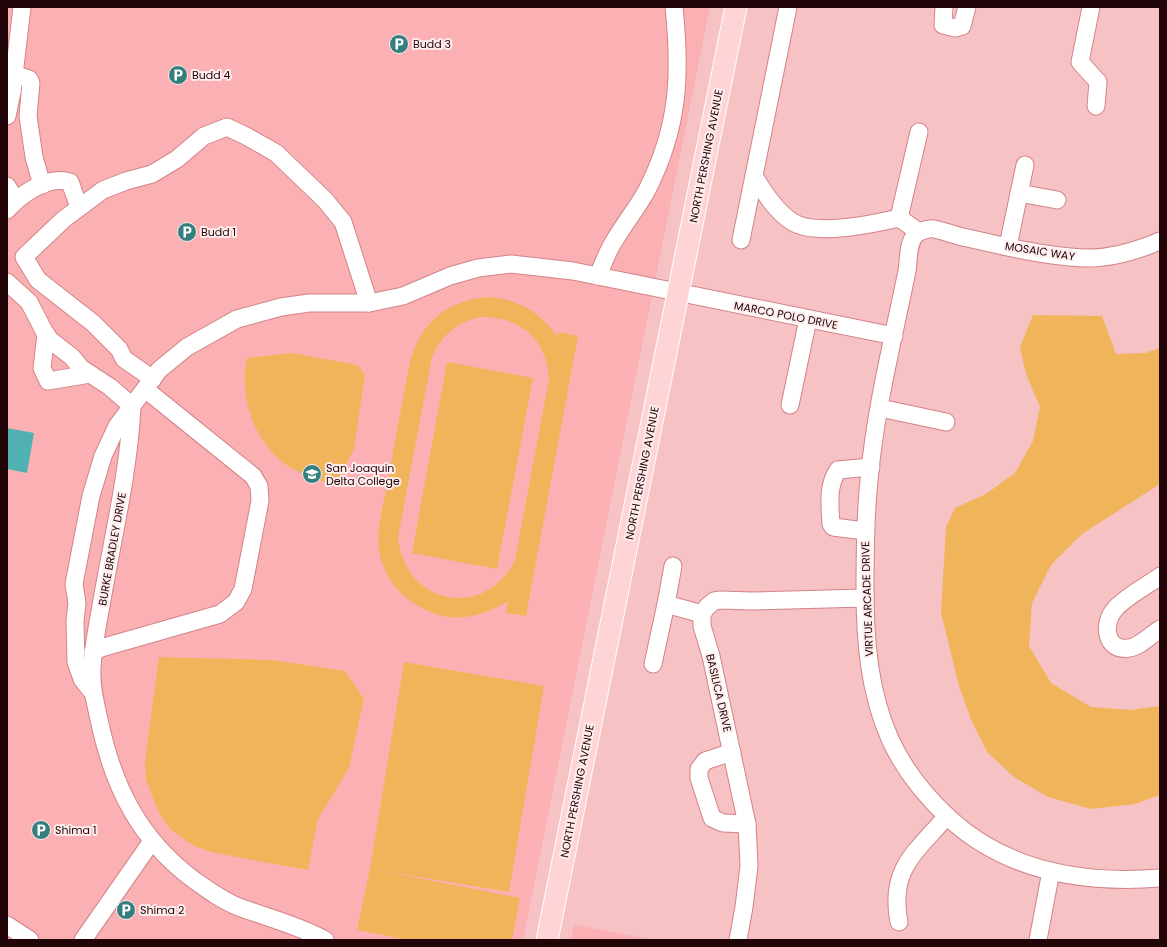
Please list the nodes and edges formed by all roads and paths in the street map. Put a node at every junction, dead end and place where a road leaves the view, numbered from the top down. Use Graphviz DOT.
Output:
graph roads {
  1 [pos="22,7"];
  2 [pos="674,7"];
  3 [pos="736,7"];
  4 [pos="788,7"];
  5 [pos="944,7"];
  6 [pos="967,7"];
  7 [pos="1091,7"];
  8 [pos="11,85"];
  9 [pos="1096,106"];
  10 [pos="7,116"];
  11 [pos="919,132"];
  12 [pos="1025,165"];
  13 [pos="754,176"];
  14 [pos="42,185"];
  15 [pos="1019,192"];
  16 [pos="10,198"];
  17 [pos="1057,200"];
  18 [pos="79,208"];
  19 [pos="900,218"];
  20 [pos="919,232"];
  21 [pos="741,240"];
  22 [pos="1160,241"];
  23 [pos="1008,246"];
  24 [pos="598,276"];
  25 [pos="7,282"];
  26 [pos="678,294"];
  27 [pos="369,302"];
  28 [pos="808,319"];
  29 [pos="46,334"];
  30 [pos="894,336"];
  31 [pos="90,374"];
  32 [pos="149,384"];
  33 [pos="790,405"];
  34 [pos="132,406"];
  35 [pos="880,408"];
  36 [pos="946,422"];
  37 [pos="871,468"];
  38 [pos="865,531"];
  39 [pos="673,566"];
  40 [pos="1160,576"];
  41 [pos="865,598"];
  42 [pos="666,604"];
  43 [pos="702,614"];
  44 [pos="1160,629"];
  45 [pos="94,652"];
  46 [pos="654,664"];
  47 [pos="93,693"];
  48 [pos="732,752"];
  49 [pos="947,816"];
  50 [pos="747,824"];
  51 [pos="152,841"];
  52 [pos="1051,871"];
  53 [pos="1160,878"];
  54 [pos="899,922"];
  55 [pos="7,924"];
  56 [pos="30,940"];
  57 [pos="84,940"];
  58 [pos="325,940"];
  59 [pos="547,940"];
  60 [pos="738,940"];
  61 [pos="1038,940"];
  1 -- 8 [label="street"];
  2 -- 24 [label="street"];
  3 -- 26 [label="main road, NORTH PERSHING AVENUE"];
  4 -- 13 [label="street"];
  5 -- 6 [label="street"];
  7 -- 9 [label="street"];
  8 -- 10 [label="street"];
  8 -- 14 [label="street"];
  11 -- 19 [label="street"];
  12 -- 15 [label="street"];
  13 -- 19 [label="street"];
  13 -- 21 [label="street"];
  14 -- 16 [label="street"];
  14 -- 18 [label="street"];
  15 -- 17 [label="street"];
  15 -- 23 [label="street"];
  18 -- 27 [label="street"];
  18 -- 32 [label="street"];
  19 -- 20 [label="street"];
  20 -- 23 [label="street, MOSAIC WAY"];
  20 -- 30 [label="street, VIRTUE ARCADE DRIVE"];
  22 -- 23 [label="street, MOSAIC WAY"];
  24 -- 26 [label="street, BURKE BRADLEY DRIVE"];
  24 -- 27 [label="street, BURKE BRADLEY DRIVE"];
  25 -- 29 [label="street"];
  26 -- 28 [label="street, MARCO POLO DRIVE"];
  26 -- 59 [label="main road, NORTH PERSHING AVENUE"];
  27 -- 32 [label="street, BURKE BRADLEY DRIVE"];
  28 -- 30 [label="street, MARCO POLO DRIVE"];
  28 -- 33 [label="street"];
  29 -- 31 [label="street"];
  29 -- 31 [label="street"];
  30 -- 35 [label="street, VIRTUE ARCADE DRIVE"];
  31 -- 34 [label="street"];
  32 -- 34 [label="street, BURKE BRADLEY DRIVE"];
  32 -- 45 [label="street"];
  34 -- 45 [label="street, BURKE BRADLEY DRIVE"];
  34 -- 47 [label="street, BURKE BRADLEY DRIVE"];
  35 -- 36 [label="street"];
  35 -- 37 [label="street, VIRTUE ARCADE DRIVE"];
  37 -- 38 [label="street, VIRTUE ARCADE DRIVE"];
  37 -- 38 [label="street"];
  38 -- 41 [label="street, VIRTUE ARCADE DRIVE"];
  39 -- 42 [label="street"];
  40 -- 44 [label="street"];
  41 -- 43 [label="street"];
  41 -- 49 [label="street, VIRTUE ARCADE DRIVE"];
  42 -- 43 [label="street"];
  42 -- 46 [label="street"];
  43 -- 48 [label="street, BASILICA DRIVE"];
  45 -- 47 [label="street, BURKE BRADLEY DRIVE"];
  47 -- 51 [label="street, BURKE BRADLEY DRIVE"];
  48 -- 50 [label="street, BASILICA DRIVE"];
  48 -- 50 [label="street"];
  49 -- 52 [label="street, VIRTUE ARCADE DRIVE"];
  49 -- 54 [label="street"];
  50 -- 60 [label="street, BASILICA DRIVE"];
  51 -- 57 [label="street"];
  51 -- 58 [label="street, BURKE BRADLEY DRIVE"];
  52 -- 53 [label="street, VIRTUE ARCADE DRIVE"];
  52 -- 61 [label="street"];
  55 -- 56 [label="street"];
}
